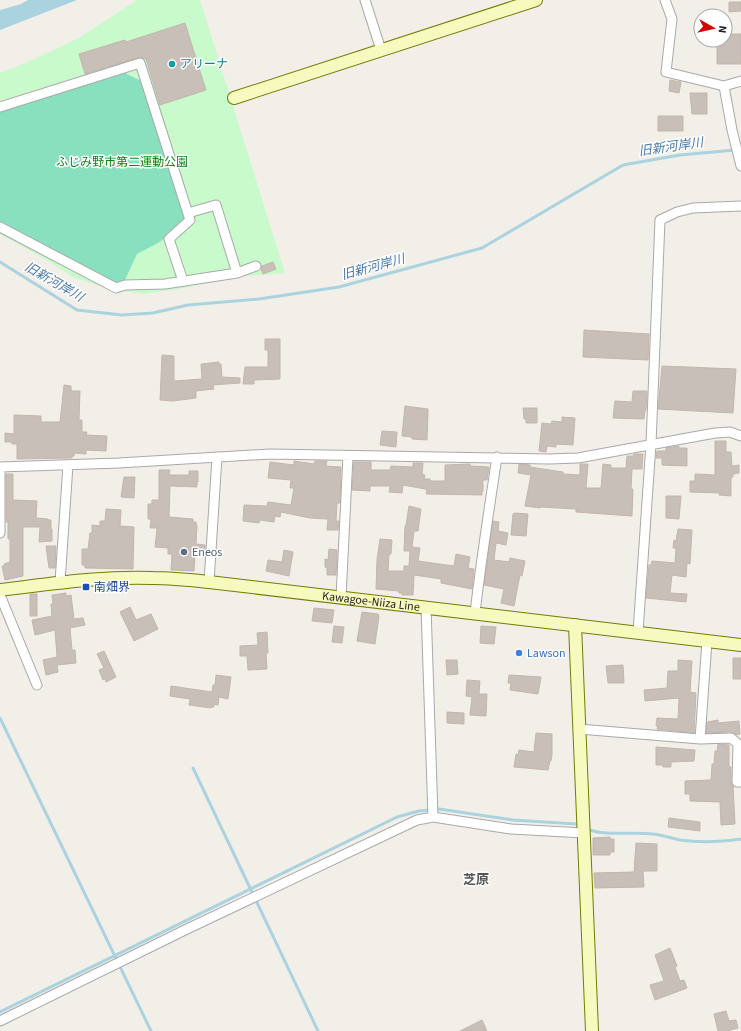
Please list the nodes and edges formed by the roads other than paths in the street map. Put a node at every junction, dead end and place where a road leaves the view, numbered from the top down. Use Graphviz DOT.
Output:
graph roads {
  1 [pos="365,0"];
  2 [pos="536,0"];
  3 [pos="665,0"];
  4 [pos="523,2"];
  5 [pos="381,50"];
  6 [pos="741,81"];
  7 [pos="724,86"];
  8 [pos="234,98"];
  9 [pos="0,107"];
  10 [pos="741,166"];
  11 [pos="741,206"];
  12 [pos="188,213"];
  13 [pos="0,228"];
  14 [pos="256,266"];
  15 [pos="237,273"];
  16 [pos="183,281"];
  17 [pos="741,436"];
  18 [pos="651,444"];
  19 [pos="348,456"];
  20 [pos="217,457"];
  21 [pos="497,457"];
  22 [pos="68,465"];
  23 [pos="0,467"];
  24 [pos="0,533"];
  25 [pos="60,582"];
  26 [pos="209,582"];
  27 [pos="0,590"];
  28 [pos="0,595"];
  29 [pos="341,597"];
  30 [pos="426,607"];
  31 [pos="475,613"];
  32 [pos="575,625"];
  33 [pos="638,632"];
  34 [pos="708,641"];
  35 [pos="741,645"];
  36 [pos="37,685"];
  37 [pos="579,729"];
  38 [pos="700,739"];
  39 [pos="741,782"];
  40 [pos="433,817"];
  41 [pos="584,833"];
  42 [pos="0,1021"];
  43 [pos="592,1031"];
  1 -- 5 [label="street"];
  2 -- 4 [label="main road"];
  3 -- 7 [label="street"];
  4 -- 5 [label="main road"];
  5 -- 8 [label="main road"];
  6 -- 7 [label="street"];
  7 -- 10 [label="street"];
  9 -- 12 [label="street"];
  11 -- 18 [label="street"];
  12 -- 15 [label="street"];
  12 -- 16 [label="street"];
  13 -- 16 [label="street"];
  14 -- 15 [label="street"];
  15 -- 16 [label="street"];
  17 -- 18 [label="street"];
  18 -- 21 [label="street"];
  18 -- 33 [label="street"];
  19 -- 20 [label="street"];
  19 -- 21 [label="street"];
  19 -- 29 [label="street"];
  20 -- 22 [label="street"];
  20 -- 26 [label="street"];
  21 -- 31 [label="street"];
  22 -- 23 [label="street"];
  22 -- 25 [label="street"];
  23 -- 24 [label="street"];
  25 -- 26 [label="main road, Kawagoe-Niiza Line"];
  25 -- 27 [label="main road, Kawagoe-Niiza Line"];
  26 -- 29 [label="main road, Kawagoe-Niiza Line"];
  28 -- 36 [label="street"];
  29 -- 30 [label="main road, Kawagoe-Niiza Line"];
  30 -- 31 [label="main road, Kawagoe-Niiza Line"];
  30 -- 40 [label="street"];
  31 -- 32 [label="main road, Kawagoe-Niiza Line"];
  32 -- 33 [label="main road, Kawagoe-Niiza Line"];
  32 -- 37 [label="main road"];
  33 -- 34 [label="main road, Kawagoe-Niiza Line"];
  34 -- 35 [label="main road, Kawagoe-Niiza Line"];
  34 -- 38 [label="street"];
  37 -- 38 [label="street"];
  37 -- 41 [label="main road"];
  38 -- 39 [label="street"];
  40 -- 41 [label="street"];
  40 -- 42 [label="street"];
  41 -- 43 [label="main road"];
}
